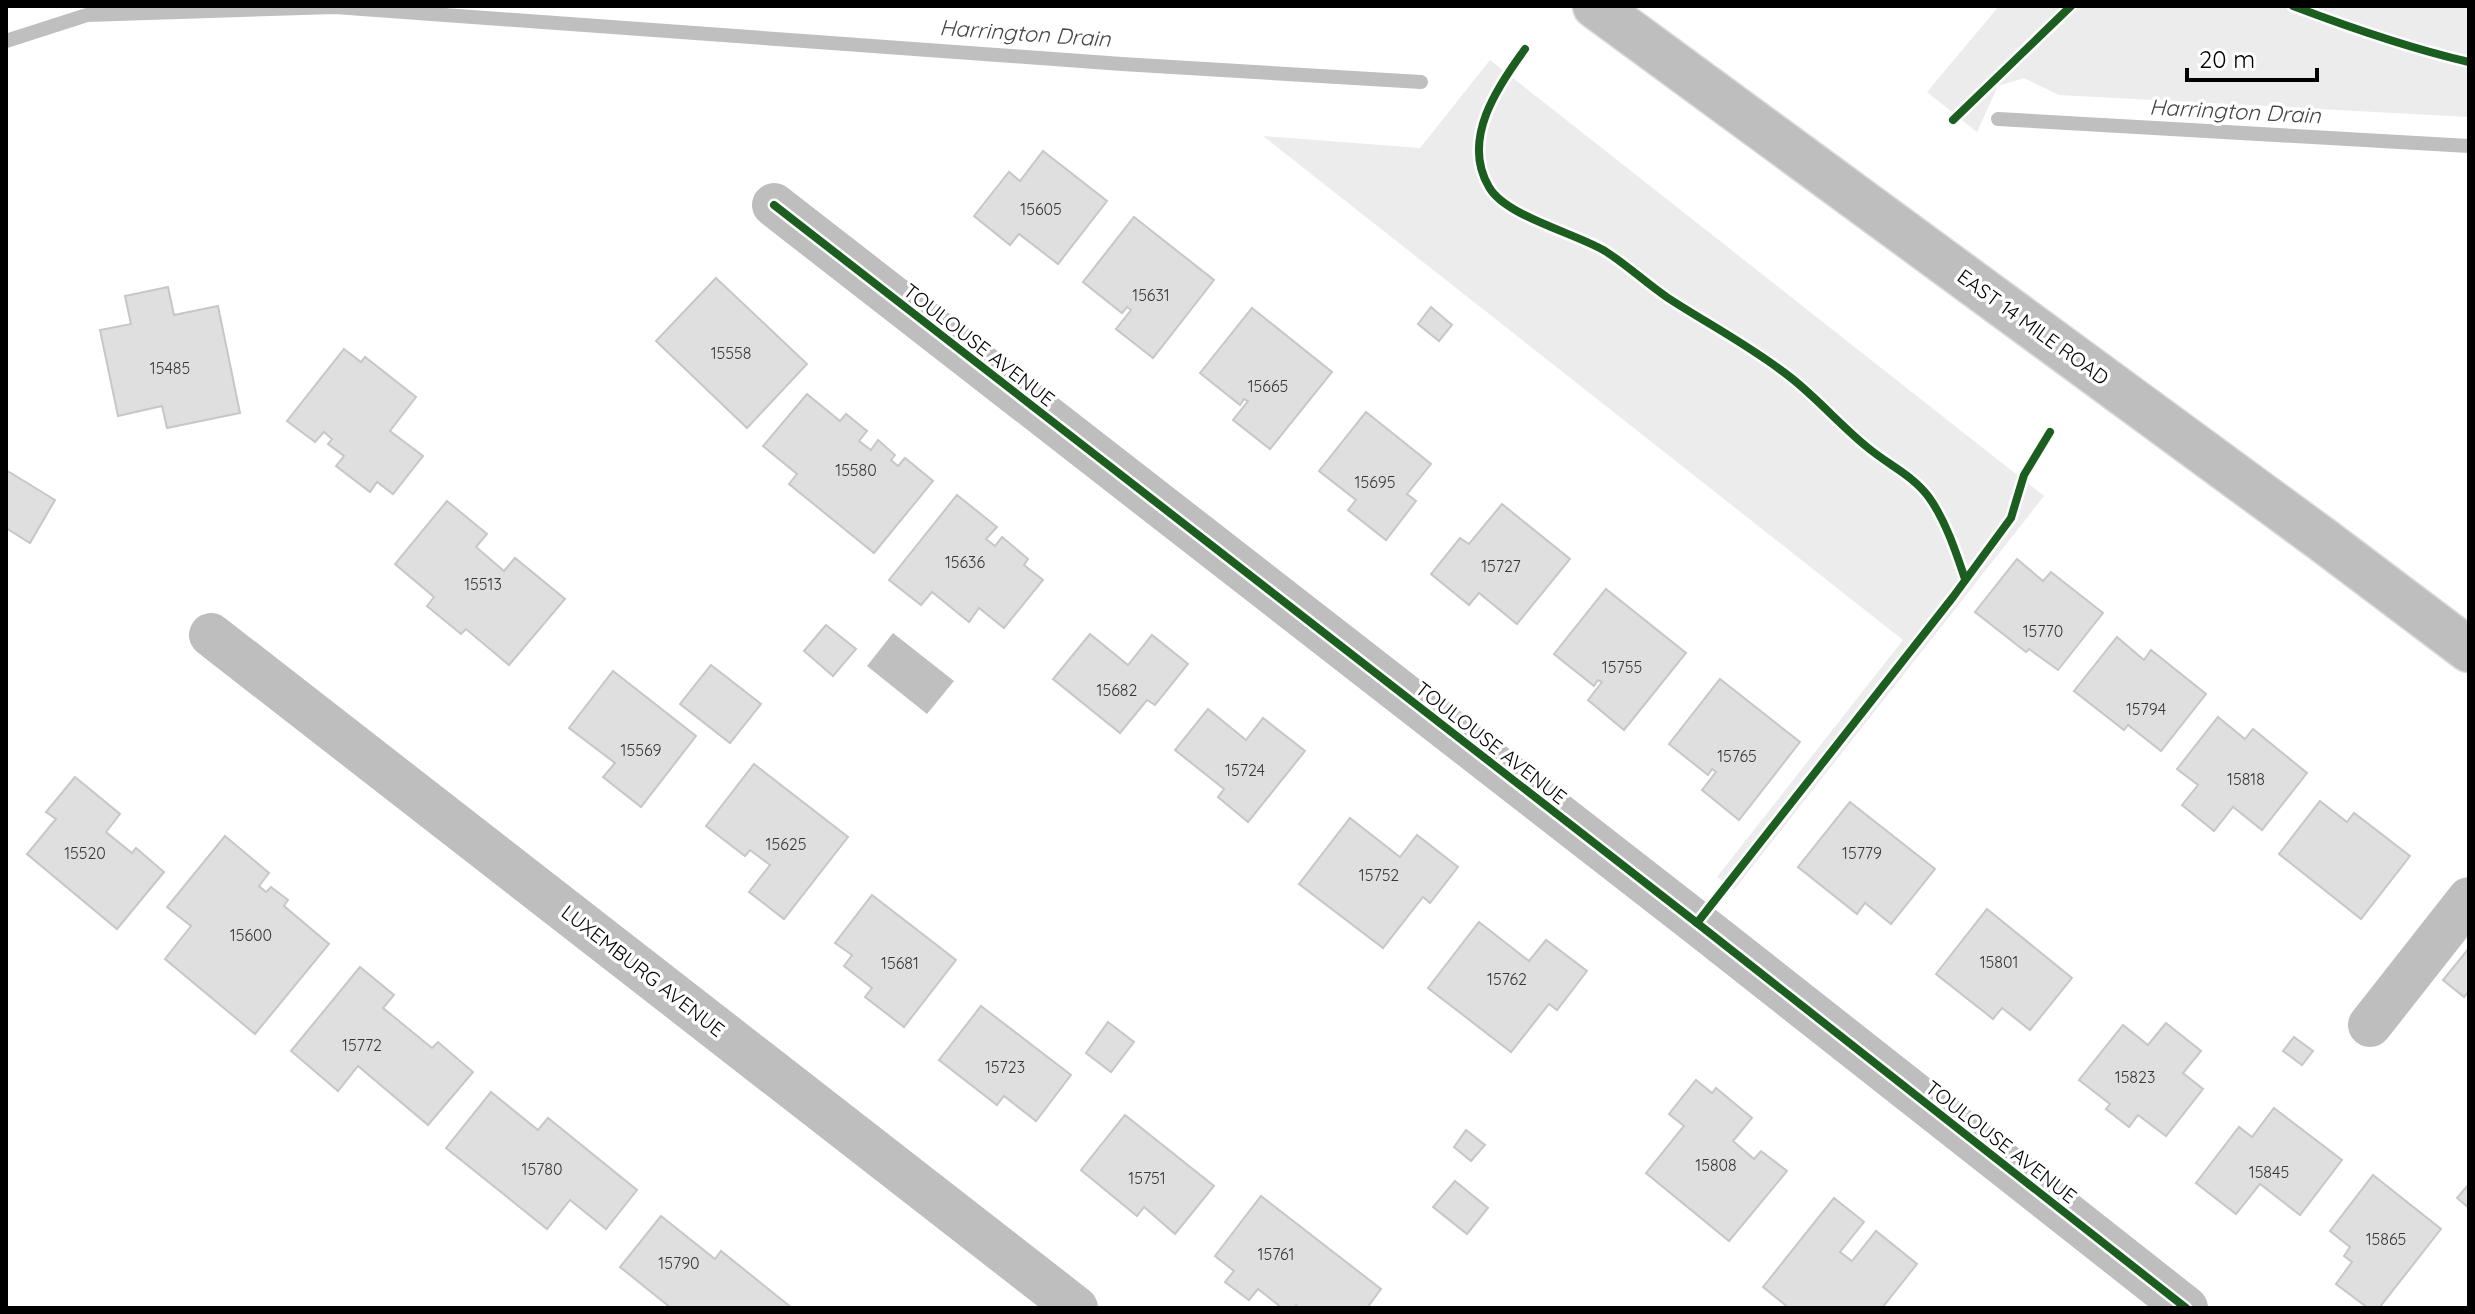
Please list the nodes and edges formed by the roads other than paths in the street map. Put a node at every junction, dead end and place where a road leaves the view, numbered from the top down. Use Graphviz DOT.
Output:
graph roads {
  1 [pos="1595,6"];
  2 [pos="774,205"];
  3 [pos="211,635"];
  4 [pos="2469,650"];
  5 [pos="2469,899"];
  6 [pos="2370,1025"];
  7 [pos="1076,1308"];
  8 [pos="2186,1308"];
  1 -- 4 [label="street, EAST 14 MILE ROAD"];
  2 -- 8 [label="street, TOULOUSE AVENUE"];
  3 -- 7 [label="street, LUXEMBURG AVENUE"];
  5 -- 6 [label="street"];
}
